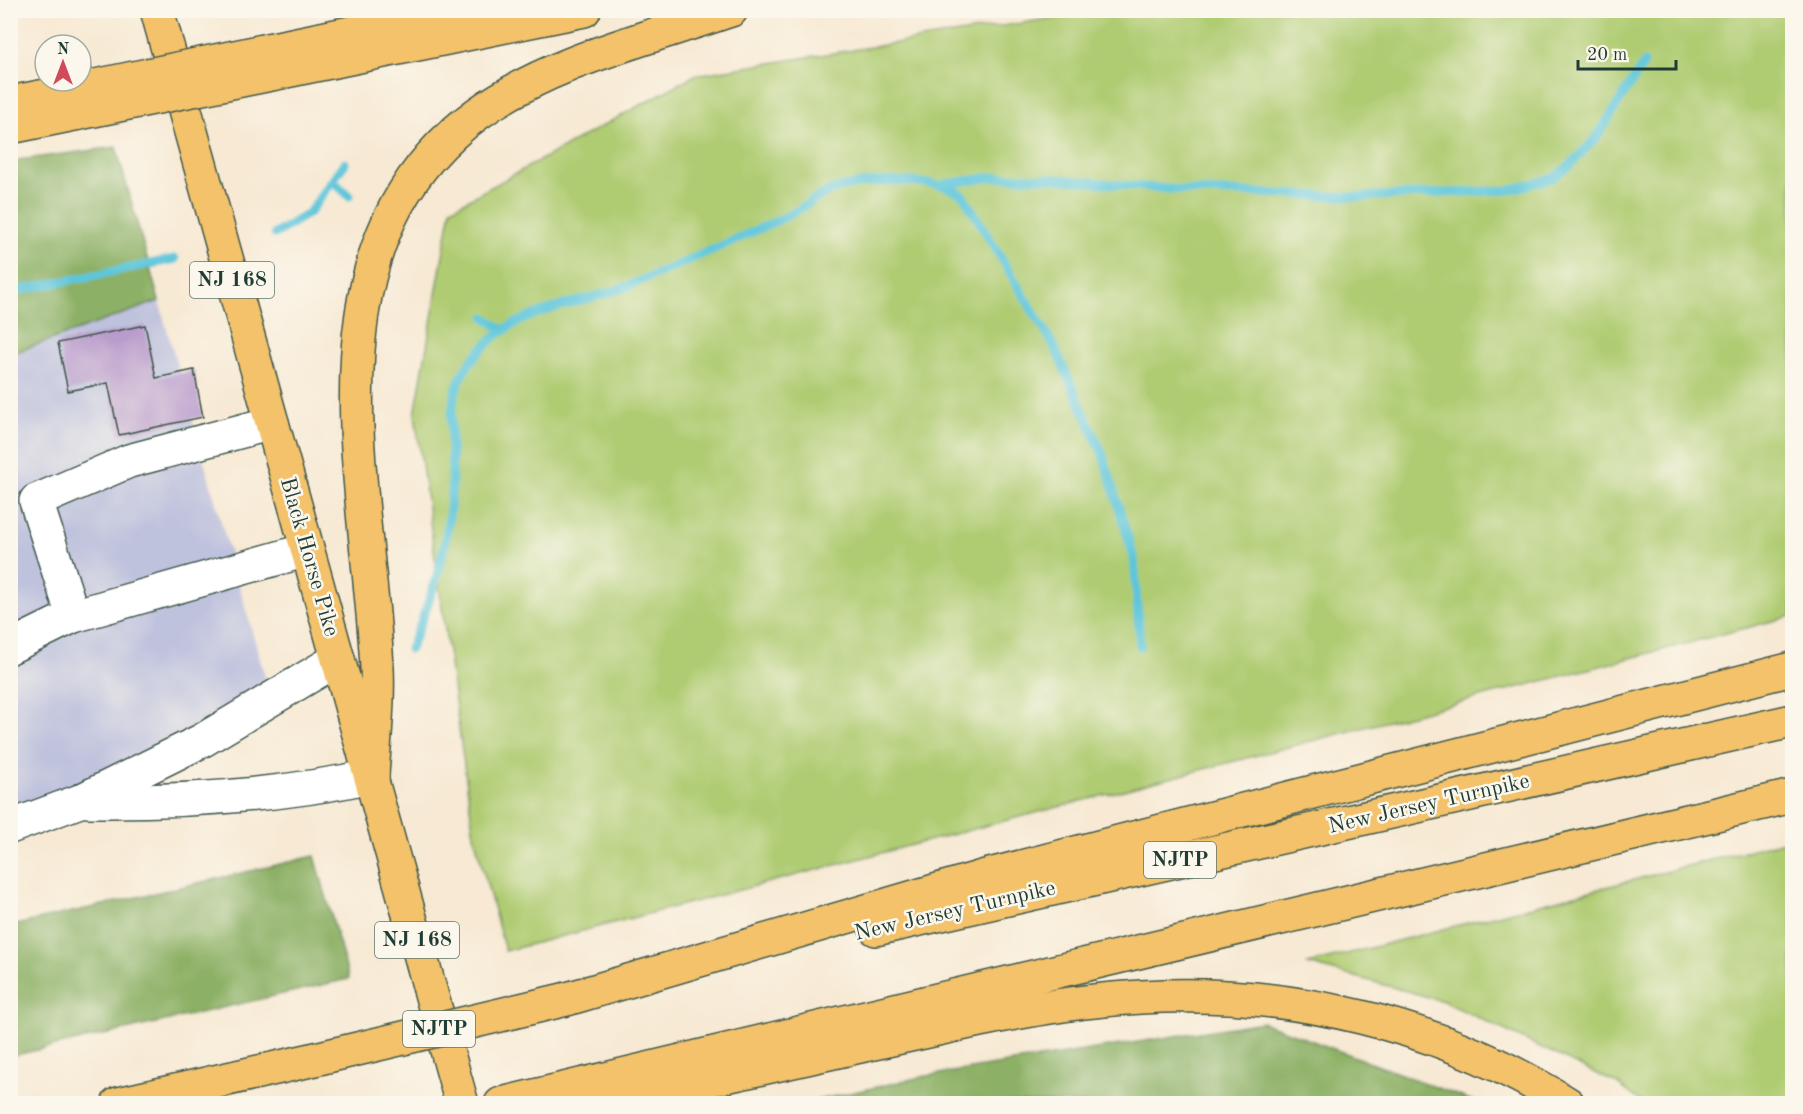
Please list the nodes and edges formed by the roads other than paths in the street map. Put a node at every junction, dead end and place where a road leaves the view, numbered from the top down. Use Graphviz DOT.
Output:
graph roads {
  1 [pos="157,10"];
  2 [pos="462,10"];
  3 [pos="584,10"];
  4 [pos="731,10"];
  5 [pos="272,61"];
  6 [pos="77,101"];
  7 [pos="10,103"];
  8 [pos="10,128"];
  9 [pos="272,423"];
  10 [pos="23,506"];
  11 [pos="307,550"];
  12 [pos="73,616"];
  13 [pos="10,648"];
  14 [pos="338,659"];
  15 [pos="1792,669"];
  16 [pos="1792,721"];
  17 [pos="372,776"];
  18 [pos="1792,796"];
  19 [pos="80,801"];
  20 [pos="10,827"];
  21 [pos="567,999"];
  22 [pos="594,1093"];
  23 [pos="118,1104"];
  24 [pos="462,1104"];
  25 [pos="501,1104"];
  26 [pos="1568,1104"];
  1 -- 9 [label="main road, Black Horse Pike / NJ 168"];
  2 -- 5 [label="main road"];
  3 -- 5 [label="main road"];
  4 -- 17 [label="main road"];
  5 -- 6 [label="main road, bridge"];
  6 -- 7 [label="main road"];
  6 -- 8 [label="main road"];
  9 -- 10 [label="lane"];
  9 -- 11 [label="main road, Black Horse Pike / NJ 168"];
  10 -- 12 [label="lane"];
  11 -- 12 [label="lane"];
  11 -- 14 [label="main road, Black Horse Pike / NJ 168"];
  12 -- 13 [label="lane"];
  14 -- 17 [label="main road, Black Horse Pike / NJ 168"];
  14 -- 19 [label="lane"];
  15 -- 21 [label="main road"];
  16 -- 21 [label="main road, New Jersey Turnpike / NJTP"];
  17 -- 19 [label="lane"];
  17 -- 24 [label="main road, Black Horse Pike / NJ 168"];
  18 -- 22 [label="main road"];
  19 -- 20 [label="lane"];
  21 -- 23 [label="main road, New Jersey Turnpike / NJTP, bridge"];
  22 -- 25 [label="main road"];
  22 -- 26 [label="main road"];
}
